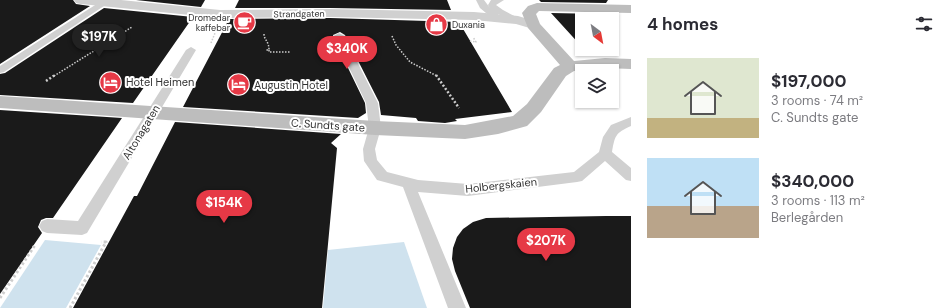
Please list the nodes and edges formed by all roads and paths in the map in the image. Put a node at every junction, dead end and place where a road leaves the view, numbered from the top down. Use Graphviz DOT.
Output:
graph roads {
  1 [pos="81,0"];
  2 [pos="480,0"];
  3 [pos="500,0"];
  4 [pos="106,2"];
  5 [pos="631,9"];
  6 [pos="220,14"];
  7 [pos="386,15"];
  8 [pos="501,18"];
  9 [pos="518,20"];
  10 [pos="136,24"];
  11 [pos="533,25"];
  12 [pos="339,36"];
  13 [pos="191,50"];
  14 [pos="269,50"];
  15 [pos="290,52"];
  16 [pos="631,64"];
  17 [pos="570,66"];
  18 [pos="0,70"];
  19 [pos="5,103"];
  20 [pos="153,113"];
  21 [pos="631,121"];
  22 [pos="375,128"];
  23 [pos="475,131"];
  24 [pos="605,154"];
  25 [pos="631,176"];
  26 [pos="408,183"];
  27 [pos="47,226"];
  28 [pos="38,240"];
  29 [pos="98,241"];
  30 [pos="0,298"];
  31 [pos="70,308"];
  32 [pos="457,308"];
  1 -- 4 [label="street, Strandgaten"];
  2 -- 8 [label="lane"];
  3 -- 9 [label="lane"];
  4 -- 6 [label="street, Strandgaten"];
  4 -- 18 [label="lane"];
  5 -- 11 [label="main road"];
  6 -- 7 [label="street, Strandgaten"];
  6 -- 13 [label="path"];
  7 -- 8 [label="street, Strandgaten"];
  7 -- 23 [label="path"];
  8 -- 9 [label="street, Strandgaten"];
  9 -- 11 [label="street, Strandgaten"];
  10 -- 19 [label="path"];
  11 -- 17 [label="main road"];
  12 -- 22 [label="lane"];
  13 -- 20 [label="lane, Altonagaten"];
  14 -- 15 [label="path"];
  16 -- 17 [label="main road"];
  17 -- 23 [label="main road, C. Sundts gate"];
  19 -- 20 [label="main road, C. Sundts gate"];
  20 -- 22 [label="main road, C. Sundts gate"];
  20 -- 27 [label="lane, Altonagaten"];
  21 -- 24 [label="lane"];
  22 -- 23 [label="main road, C. Sundts gate"];
  22 -- 26 [label="lane, Holbergskaien"];
  24 -- 25 [label="lane"];
  24 -- 26 [label="lane, Holbergskaien"];
  26 -- 32 [label="lane"];
  28 -- 30 [label="path"];
  29 -- 31 [label="path"];
}
